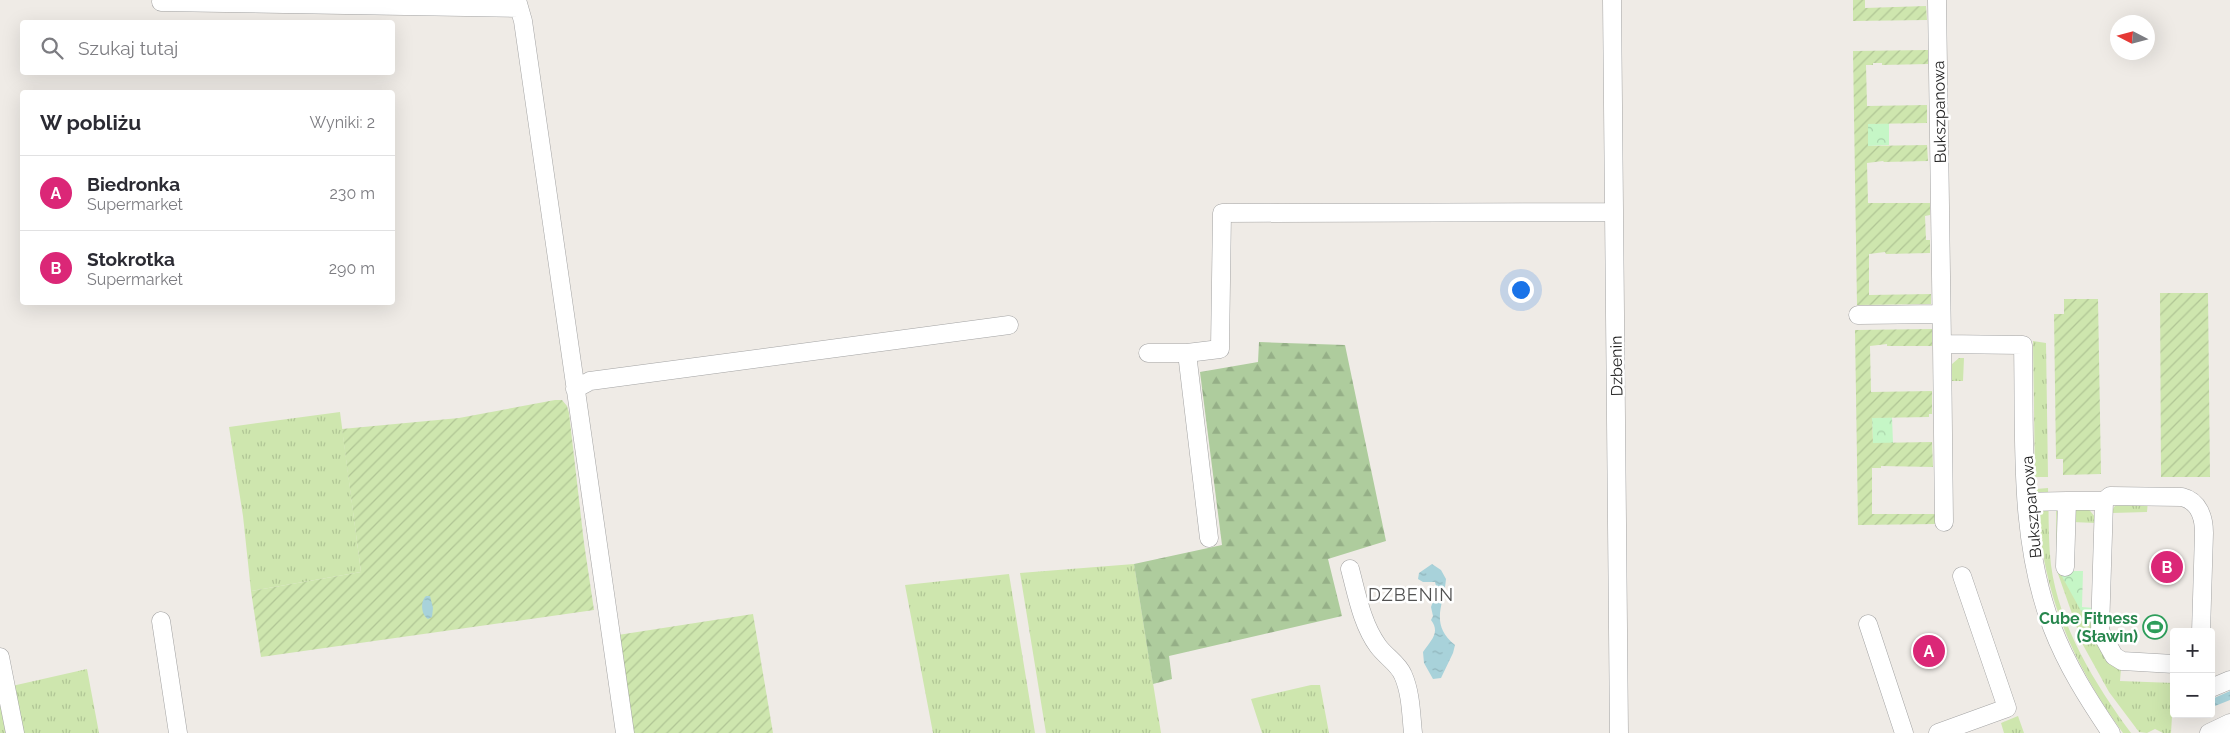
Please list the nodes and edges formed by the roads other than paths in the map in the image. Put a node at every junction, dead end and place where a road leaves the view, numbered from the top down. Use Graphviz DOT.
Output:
graph roads {
  1 [pos="1612,0"];
  2 [pos="1937,0"];
  3 [pos="161,2"];
  4 [pos="517,4"];
  5 [pos="1614,212"];
  6 [pos="1942,314"];
  7 [pos="1858,315"];
  8 [pos="1009,325"];
  9 [pos="1942,344"];
  10 [pos="1148,353"];
  11 [pos="1187,353"];
  12 [pos="575,389"];
  13 [pos="2067,501"];
  14 [pos="2104,501"];
  15 [pos="2027,502"];
  16 [pos="1944,522"];
  17 [pos="1209,538"];
  18 [pos="2065,567"];
  19 [pos="1350,569"];
  20 [pos="1962,576"];
  21 [pos="161,622"];
  22 [pos="1868,624"];
  23 [pos="2201,628"];
  24 [pos="0,657"];
  25 [pos="2170,664"];
  26 [pos="2230,680"];
  27 [pos="2215,686"];
  28 [pos="1910,716"];
  29 [pos="2230,723"];
  30 [pos="14,733"];
  31 [pos="178,733"];
  32 [pos="625,733"];
  33 [pos="1413,733"];
  34 [pos="1619,733"];
  35 [pos="1904,733"];
  36 [pos="1916,733"];
  37 [pos="1938,733"];
  38 [pos="2111,733"];
  39 [pos="2210,733"];
  1 -- 5 [label="street, Dzbenin"];
  2 -- 6 [label="street, Bukszpanowa"];
  3 -- 4 [label="street"];
  4 -- 12 [label="street"];
  5 -- 11 [label="street"];
  5 -- 34 [label="street, Dzbenin"];
  6 -- 7 [label="street"];
  6 -- 9 [label="street, Bukszpanowa"];
  8 -- 12 [label="street"];
  9 -- 15 [label="street, Bukszpanowa"];
  9 -- 16 [label="street, Bukszpanowa"];
  10 -- 11 [label="street"];
  11 -- 17 [label="street"];
  12 -- 32 [label="street"];
  13 -- 14 [label="street"];
  13 -- 15 [label="street"];
  13 -- 18 [label="street"];
  14 -- 23 [label="street"];
  14 -- 25 [label="street"];
  15 -- 38 [label="street, Bukszpanowa"];
  19 -- 33 [label="street"];
  20 -- 37 [label="street"];
  21 -- 31 [label="street"];
  22 -- 35 [label="street"];
  24 -- 30 [label="street"];
  26 -- 27 [label="street"];
  28 -- 36 [label="street"];
  29 -- 39 [label="street"];
}
